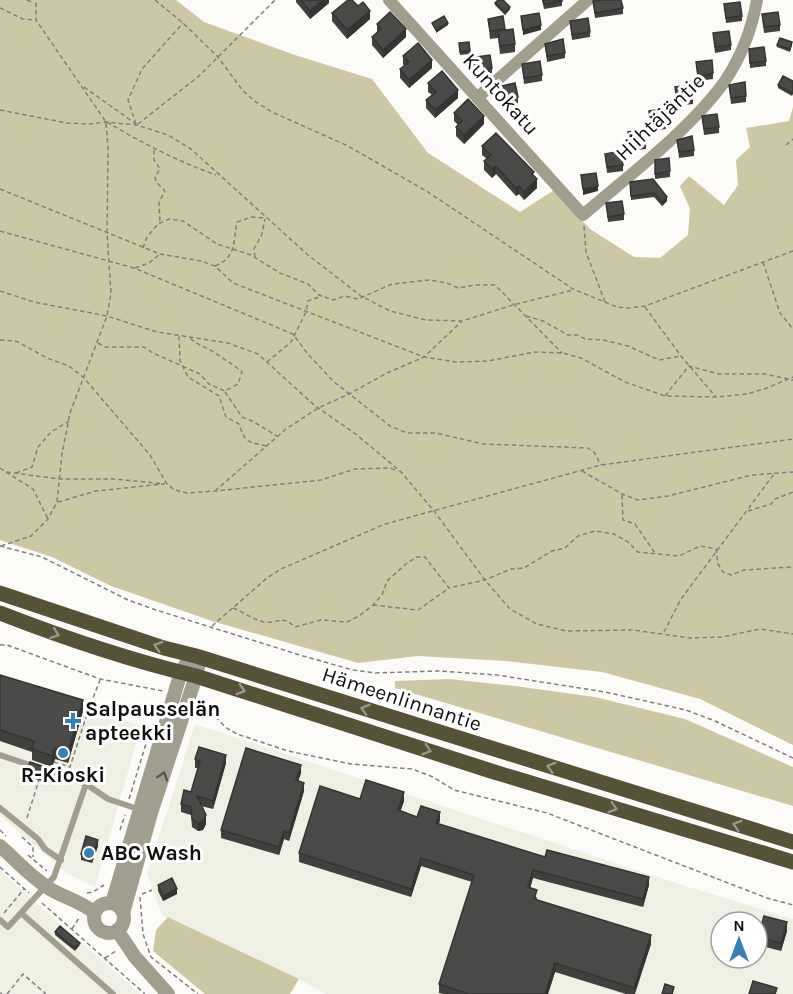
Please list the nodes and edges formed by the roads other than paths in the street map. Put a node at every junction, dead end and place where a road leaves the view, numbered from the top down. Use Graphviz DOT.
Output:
graph roads {
  1 [pos="389,0"];
  2 [pos="588,0"];
  3 [pos="758,0"];
  4 [pos="478,97"];
  5 [pos="584,215"];
  6 [pos="0,593"];
  7 [pos="0,613"];
  8 [pos="196,656"];
  9 [pos="189,674"];
  10 [pos="0,754"];
  11 [pos="86,784"];
  12 [pos="0,808"];
  13 [pos="145,811"];
  14 [pos="793,842"];
  15 [pos="0,846"];
  16 [pos="61,860"];
  17 [pos="793,862"];
  18 [pos="47,887"];
  19 [pos="112,903"];
  20 [pos="21,913"];
  21 [pos="95,913"];
  22 [pos="123,913"];
  23 [pos="0,919"];
  24 [pos="117,930"];
  25 [pos="113,994"];
  26 [pos="168,994"];
  1 -- 4 [label="street, Kuntokatu"];
  2 -- 4 [label="street"];
  3 -- 5 [label="street, Hiihtäjäntie"];
  4 -- 5 [label="street, Kuntokatu"];
  8 -- 6 [label="main road, Hämeenlinnantie, one-way"];
  7 -- 9 [label="main road, Hämeenlinnantie, one-way"];
  8 -- 9 [label="street"];
  14 -- 8 [label="main road, Hämeenlinnantie, one-way"];
  13 -- 9 [label="street, one-way"];
  9 -- 13 [label="street"];
  9 -- 17 [label="main road, Hämeenlinnantie, one-way"];
  10 -- 11 [label="lane"];
  11 -- 13 [label="lane"];
  11 -- 16 [label="lane"];
  12 -- 16 [label="lane"];
  13 -- 19 [label="street"];
  13 -- 22 [label="street"];
  15 -- 18 [label="street"];
  16 -- 18 [label="lane"];
  18 -- 20 [label="lane"];
  18 -- 21 [label="street"];
  19 -- 21 [label="street"];
  19 -- 22 [label="street"];
  20 -- 23 [label="lane"];
  20 -- 25 [label="lane"];
  21 -- 24 [label="street"];
  22 -- 24 [label="street"];
  24 -- 26 [label="street"];
}
